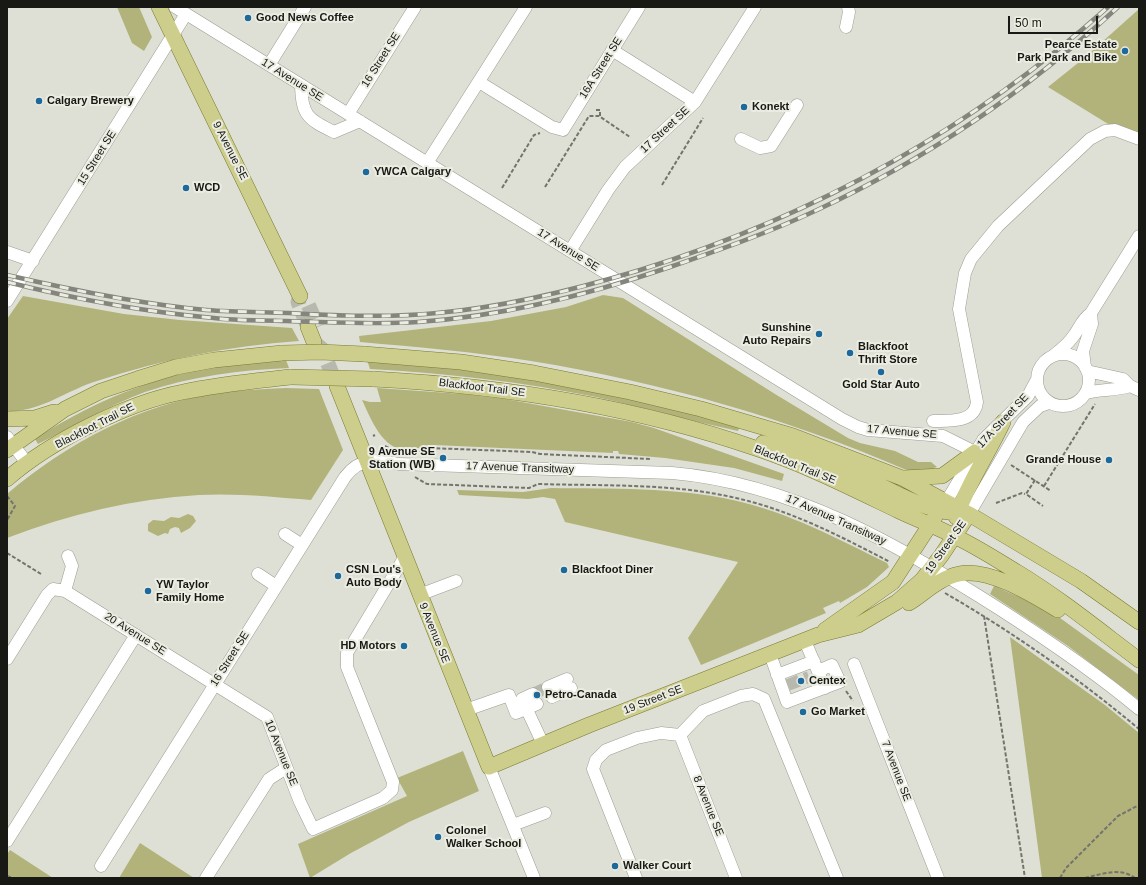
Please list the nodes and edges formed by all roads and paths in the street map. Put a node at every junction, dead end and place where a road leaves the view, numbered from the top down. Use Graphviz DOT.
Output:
graph roads {
  1 [pos="159,7"];
  2 [pos="176,7"];
  3 [pos="305,7"];
  4 [pos="415,7"];
  5 [pos="526,7"];
  6 [pos="639,7"];
  7 [pos="755,7"];
  8 [pos="848,7"];
  9 [pos="186,14"];
  10 [pos="846,27"];
  11 [pos="173,35"];
  12 [pos="612,50"];
  13 [pos="269,65"];
  14 [pos="479,82"];
  15 [pos="301,85"];
  16 [pos="695,102"];
  17 [pos="797,105"];
  18 [pos="596,110"];
  19 [pos="348,114"];
  20 [pos="600,117"];
  21 [pos="703,118"];
  22 [pos="360,121"];
  23 [pos="546,132"];
  24 [pos="630,137"];
  25 [pos="741,139"];
  26 [pos="1139,139"];
  27 [pos="427,163"];
  28 [pos="662,186"];
  29 [pos="545,187"];
  30 [pos="502,188"];
  31 [pos="1139,236"];
  32 [pos="570,251"];
  33 [pos="7,252"];
  34 [pos="33,261"];
  35 [pos="300,296"];
  36 [pos="7,301"];
  37 [pos="1091,313"];
  38 [pos="1052,356"];
  39 [pos="1086,369"];
  40 [pos="1036,381"];
  41 [pos="337,386"];
  42 [pos="1134,388"];
  43 [pos="1086,393"];
  44 [pos="1097,402"];
  45 [pos="1050,403"];
  46 [pos="64,409"];
  47 [pos="7,419"];
  48 [pos="933,421"];
  49 [pos="1003,422"];
  50 [pos="702,431"];
  51 [pos="9,444"];
  52 [pos="975,452"];
  53 [pos="367,461"];
  54 [pos="27,463"];
  55 [pos="1010,464"];
  56 [pos="8,475"];
  57 [pos="411,476"];
  58 [pos="902,478"];
  59 [pos="1035,480"];
  60 [pos="1044,486"];
  61 [pos="1051,490"];
  62 [pos="1026,494"];
  63 [pos="7,496"];
  64 [pos="996,503"];
  65 [pos="1043,506"];
  66 [pos="954,509"];
  67 [pos="7,520"];
  68 [pos="930,526"];
  69 [pos="285,534"];
  70 [pos="954,536"];
  71 [pos="302,545"];
  72 [pos="7,553"];
  73 [pos="68,556"];
  74 [pos="911,556"];
  75 [pos="404,558"];
  76 [pos="893,563"];
  77 [pos="932,568"];
  78 [pos="41,574"];
  79 [pos="258,574"];
  80 [pos="948,577"];
  81 [pos="456,581"];
  82 [pos="276,586"];
  83 [pos="59,590"];
  84 [pos="943,592"];
  85 [pos="419,595"];
  86 [pos="984,616"];
  87 [pos="1139,622"];
  88 [pos="858,625"];
  89 [pos="136,635"];
  90 [pos="812,638"];
  91 [pos="1123,648"];
  92 [pos="770,654"];
  93 [pos="7,659"];
  94 [pos="1139,660"];
  95 [pos="854,664"];
  96 [pos="815,670"];
  97 [pos="778,675"];
  98 [pos="215,684"];
  99 [pos="569,684"];
  100 [pos="550,692"];
  101 [pos="1139,709"];
  102 [pos="466,710"];
  103 [pos="1139,729"];
  104 [pos="680,735"];
  105 [pos="543,744"];
  106 [pos="286,768"];
  107 [pos="489,768"];
  108 [pos="1139,805"];
  109 [pos="545,813"];
  110 [pos="513,825"];
  111 [pos="7,841"];
  112 [pos="102,866"];
  113 [pos="7,876"];
  114 [pos="14,878"];
  115 [pos="206,878"];
  116 [pos="534,878"];
  117 [pos="636,878"];
  118 [pos="736,878"];
  119 [pos="837,878"];
  120 [pos="938,878"];
  121 [pos="1025,878"];
  122 [pos="1060,878"];
  123 [pos="1085,878"];
  124 [pos="1135,878"];
  1 -- 11 [label="main road, 9 Avenue SE"];
  2 -- 9 [label="street, 17 Avenue SE"];
  3 -- 13 [label="street"];
  4 -- 19 [label="street, 16 Street SE"];
  5 -- 14 [label="street"];
  6 -- 12 [label="street, 16A Street SE"];
  7 -- 16 [label="street, 17 Street SE"];
  8 -- 10 [label="street"];
  9 -- 11 [label="street, 15 Street SE"];
  9 -- 13 [label="street, 17 Avenue SE"];
  11 -- 34 [label="street, 15 Street SE"];
  11 -- 35 [label="main road, 9 Avenue SE"];
  12 -- 14 [label="street, 16A Street SE"];
  12 -- 16 [label="street"];
  13 -- 15 [label="street, 17 Avenue SE"];
  14 -- 27 [label="street"];
  15 -- 19 [label="street, 17 Avenue SE"];
  15 -- 22 [label="street"];
  16 -- 32 [label="street, 17 Street SE"];
  17 -- 25 [label="street"];
  18 -- 20 [label="path"];
  19 -- 22 [label="street, 17 Avenue SE"];
  20 -- 24 [label="path"];
  20 -- 29 [label="path"];
  21 -- 28 [label="path"];
  22 -- 27 [label="street, 17 Avenue SE"];
  23 -- 30 [label="path"];
  26 -- 48 [label="street"];
  27 -- 32 [label="street, 17 Avenue SE"];
  31 -- 37 [label="street"];
  32 -- 52 [label="street, 17 Avenue SE"];
  33 -- 34 [label="street"];
  34 -- 36 [label="street, 15 Street SE"];
  37 -- 38 [label="street"];
  37 -- 39 [label="street"];
  38 -- 39 [label="street"];
  38 -- 40 [label="street"];
  39 -- 42 [label="street"];
  39 -- 43 [label="street"];
  40 -- 45 [label="street"];
  40 -- 49 [label="street, 17A Street SE"];
  41 -- 53 [label="main road, 9 Avenue SE"];
  42 -- 43 [label="street"];
  43 -- 45 [label="street"];
  44 -- 60 [label="path"];
  45 -- 66 [label="street, 17A Street SE"];
  46 -- 47 [label="main road"];
  46 -- 51 [label="main road, Blackfoot Trail SE"];
  46 -- 58 [label="main road, Blackfoot Trail SE, bridge"];
  49 -- 52 [label="street, 17A Street SE"];
  49 -- 66 [label="main road"];
  50 -- 54 [label="main road, Blackfoot Trail SE, bridge"];
  50 -- 66 [label="main road"];
  50 -- 68 [label="main road, Blackfoot Trail SE"];
  51 -- 54 [label="street"];
  52 -- 58 [label="main road"];
  52 -- 66 [label="street, 17A Street SE"];
  53 -- 71 [label="street, 16 Street SE"];
  53 -- 74 [label="street, 17 Avenue Transitway"];
  53 -- 75 [label="main road, 9 Avenue SE"];
  54 -- 56 [label="main road, Blackfoot Trail SE"];
  55 -- 59 [label="path"];
  57 -- 76 [label="path"];
  58 -- 66 [label="main road, Blackfoot Trail SE"];
  59 -- 60 [label="path"];
  59 -- 62 [label="path"];
  60 -- 61 [label="path"];
  62 -- 64 [label="path"];
  62 -- 65 [label="path"];
  63 -- 67 [label="path"];
  66 -- 68 [label="main road, 19 Street SE"];
  66 -- 70 [label="main road, 19 Street SE"];
  66 -- 87 [label="main road"];
  68 -- 70 [label="main road, Blackfoot Trail SE"];
  68 -- 74 [label="main road, 19 Street SE"];
  69 -- 71 [label="street"];
  70 -- 77 [label="main road, 19 Street SE"];
  70 -- 91 [label="main road"];
  71 -- 82 [label="street, 16 Street SE"];
  72 -- 78 [label="path"];
  73 -- 83 [label="street"];
  74 -- 77 [label="street, 17 Avenue Transitway"];
  74 -- 90 [label="main road, 19 Street SE"];
  75 -- 85 [label="main road, 9 Avenue SE"];
  75 -- 106 [label="street, 10 Avenue SE"];
  77 -- 80 [label="street, 17 Avenue Transitway"];
  77 -- 88 [label="main road, 19 Street SE"];
  79 -- 82 [label="street"];
  80 -- 88 [label="main road"];
  80 -- 91 [label="main road"];
  80 -- 101 [label="street, 17 Avenue Transitway"];
  81 -- 85 [label="street"];
  82 -- 98 [label="street, 16 Street SE"];
  83 -- 89 [label="street, 20 Avenue SE"];
  83 -- 93 [label="street"];
  84 -- 86 [label="path"];
  85 -- 102 [label="main road, 9 Avenue SE"];
  86 -- 103 [label="path"];
  86 -- 121 [label="path"];
  88 -- 90 [label="main road, 19 Street SE"];
  89 -- 98 [label="street, 20 Avenue SE"];
  89 -- 111 [label="street"];
  90 -- 92 [label="main road, 19 Street SE"];
  90 -- 96 [label="street"];
  91 -- 94 [label="main road"];
  92 -- 97 [label="street"];
  92 -- 105 [label="main road, 19 Street SE"];
  95 -- 120 [label="street, 7 Avenue SE"];
  96 -- 97 [label="street"];
  96 -- 97 [label="street"];
  98 -- 106 [label="street, 10 Avenue SE"];
  98 -- 112 [label="street, 16 Street SE"];
  99 -- 100 [label="street"];
  102 -- 105 [label="street"];
  102 -- 107 [label="main road, 9 Avenue SE"];
  104 -- 117 [label="street"];
  104 -- 118 [label="street, 8 Avenue SE"];
  104 -- 119 [label="street"];
  105 -- 107 [label="main road, 19 Street SE"];
  106 -- 115 [label="street"];
  107 -- 110 [label="street, 9 Avenue SE"];
  108 -- 122 [label="path"];
  109 -- 110 [label="street"];
  110 -- 116 [label="street, 9 Avenue SE"];
  113 -- 114 [label="path"];
  123 -- 124 [label="path"];
}
